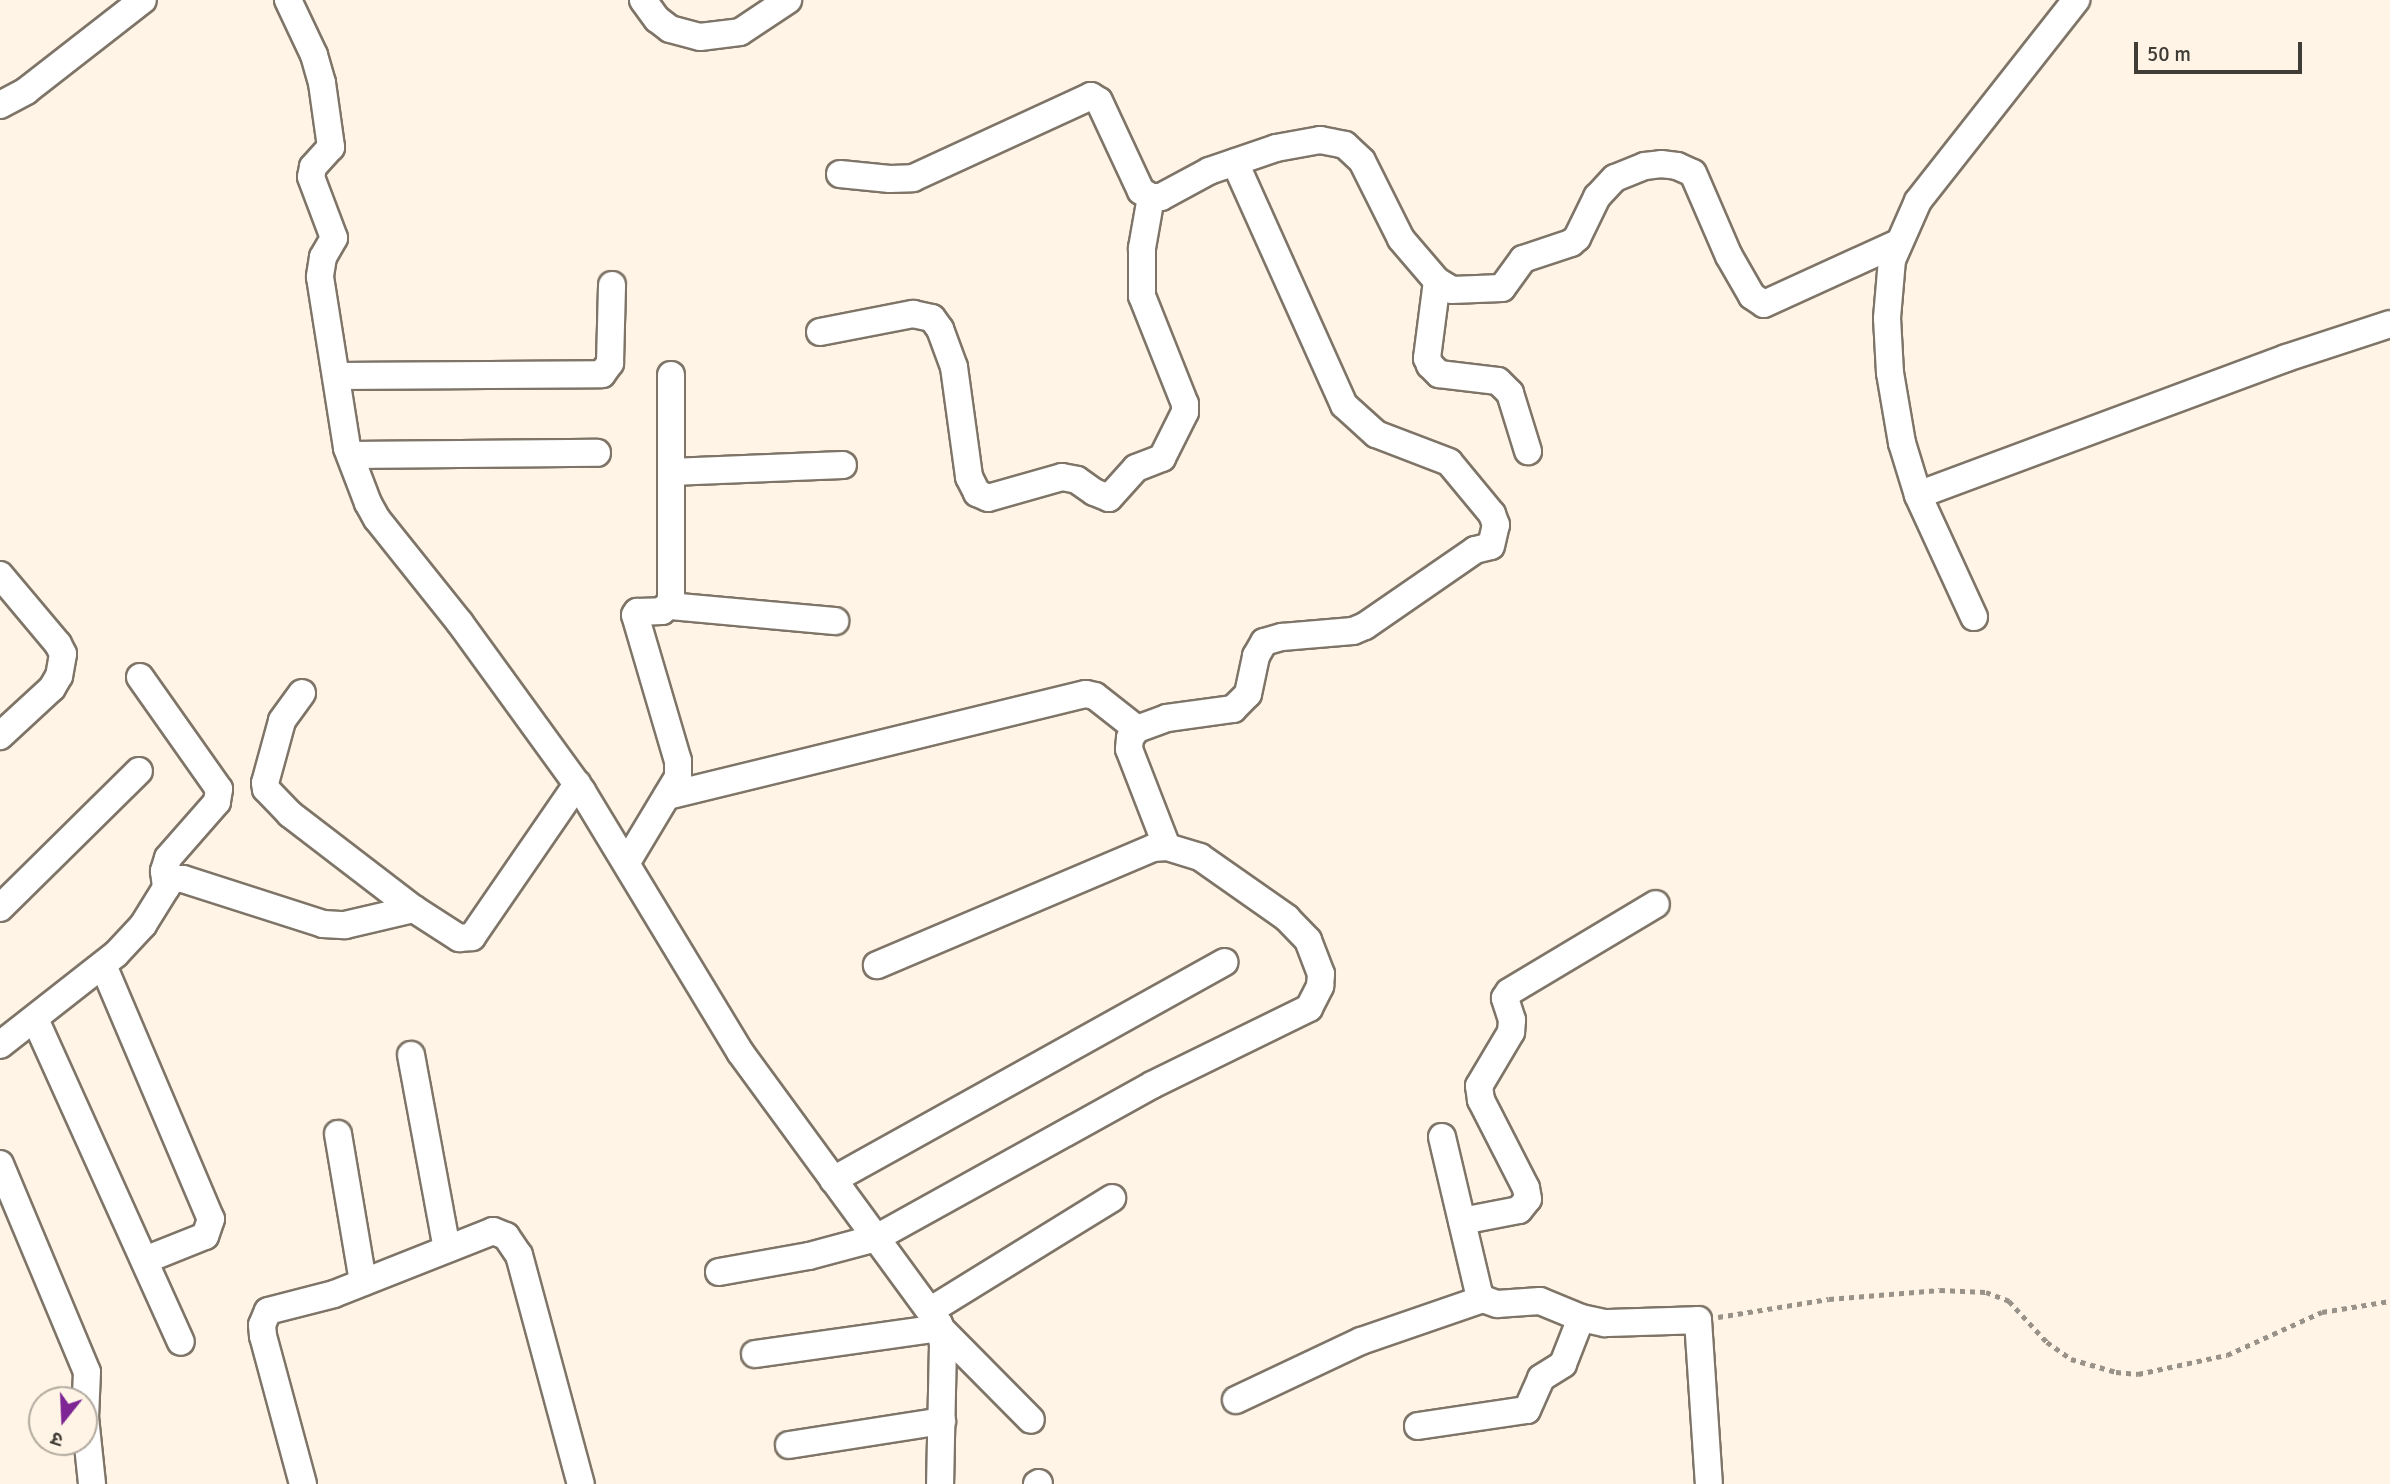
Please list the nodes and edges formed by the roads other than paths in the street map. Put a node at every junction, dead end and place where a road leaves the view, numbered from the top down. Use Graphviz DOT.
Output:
graph roads {
  1 [pos="143,0"];
  2 [pos="288,0"];
  3 [pos="643,0"];
  4 [pos="788,0"];
  5 [pos="2076,0"];
  6 [pos="0,105"];
  7 [pos="1236,162"];
  8 [pos="840,174"];
  9 [pos="1151,197"];
  10 [pos="1898,243"];
  11 [pos="1437,281"];
  12 [pos="612,285"];
  13 [pos="2390,324"];
  14 [pos="820,332"];
  15 [pos="671,375"];
  16 [pos="338,376"];
  17 [pos="1528,451"];
  18 [pos="597,453"];
  19 [pos="350,455"];
  20 [pos="843,465"];
  21 [pos="671,472"];
  22 [pos="1919,495"];
  23 [pos="0,575"];
  24 [pos="670,606"];
  25 [pos="1974,617"];
  26 [pos="835,621"];
  27 [pos="140,677"];
  28 [pos="302,693"];
  29 [pos="1137,729"];
  30 [pos="0,736"];
  31 [pos="139,771"];
  32 [pos="576,784"];
  33 [pos="667,796"];
  34 [pos="1167,847"];
  35 [pos="627,862"];
  36 [pos="166,888"];
  37 [pos="1656,904"];
  38 [pos="0,908"];
  39 [pos="414,909"];
  40 [pos="1224,962"];
  41 [pos="103,965"];
  42 [pos="877,965"];
  43 [pos="34,1019"];
  44 [pos="0,1045"];
  45 [pos="411,1055"];
  46 [pos="338,1134"];
  47 [pos="1442,1137"];
  48 [pos="0,1164"];
  49 [pos="833,1180"];
  50 [pos="1112,1198"];
  51 [pos="1462,1221"];
  52 [pos="877,1238"];
  53 [pos="447,1249"];
  54 [pos="145,1260"];
  55 [pos="719,1272"];
  56 [pos="363,1282"];
  57 [pos="1483,1299"];
  58 [pos="1581,1318"];
  59 [pos="935,1319"];
  60 [pos="181,1342"];
  61 [pos="755,1354"];
  62 [pos="1236,1400"];
  63 [pos="1031,1420"];
  64 [pos="942,1421"];
  65 [pos="1418,1426"];
  66 [pos="789,1445"];
  67 [pos="92,1484"];
  68 [pos="303,1484"];
  69 [pos="581,1484"];
  70 [pos="940,1484"];
  71 [pos="1709,1484"];
  1 -- 6 [label="street"];
  2 -- 16 [label="street"];
  3 -- 4 [label="street"];
  5 -- 10 [label="street"];
  7 -- 9 [label="street"];
  7 -- 11 [label="street"];
  7 -- 29 [label="street"];
  8 -- 9 [label="street"];
  9 -- 14 [label="street"];
  10 -- 11 [label="street"];
  10 -- 22 [label="street"];
  11 -- 17 [label="street"];
  12 -- 16 [label="street"];
  13 -- 22 [label="street"];
  15 -- 21 [label="street"];
  16 -- 19 [label="street"];
  18 -- 19 [label="street"];
  19 -- 32 [label="street"];
  20 -- 21 [label="street"];
  21 -- 24 [label="street"];
  22 -- 25 [label="street"];
  23 -- 30 [label="street"];
  24 -- 26 [label="street"];
  24 -- 33 [label="street"];
  27 -- 36 [label="street"];
  28 -- 39 [label="street"];
  29 -- 33 [label="street"];
  29 -- 34 [label="street"];
  31 -- 38 [label="street"];
  32 -- 35 [label="street"];
  32 -- 39 [label="street"];
  33 -- 35 [label="street"];
  34 -- 42 [label="street"];
  34 -- 52 [label="street"];
  35 -- 49 [label="street"];
  36 -- 39 [label="street"];
  36 -- 41 [label="street"];
  37 -- 51 [label="street"];
  40 -- 49 [label="street"];
  41 -- 43 [label="street"];
  41 -- 54 [label="street"];
  43 -- 44 [label="street"];
  43 -- 54 [label="street"];
  45 -- 53 [label="street"];
  46 -- 56 [label="street"];
  47 -- 51 [label="street"];
  48 -- 67 [label="street"];
  49 -- 52 [label="street"];
  50 -- 59 [label="street"];
  51 -- 57 [label="street"];
  52 -- 55 [label="street"];
  52 -- 59 [label="street"];
  53 -- 56 [label="street"];
  53 -- 69 [label="street"];
  54 -- 60 [label="street"];
  56 -- 68 [label="street"];
  57 -- 58 [label="street"];
  57 -- 62 [label="street"];
  58 -- 65 [label="street"];
  58 -- 71 [label="street"];
  59 -- 61 [label="street"];
  59 -- 63 [label="street"];
  59 -- 64 [label="street"];
  64 -- 66 [label="street"];
  64 -- 70 [label="street"];
}
